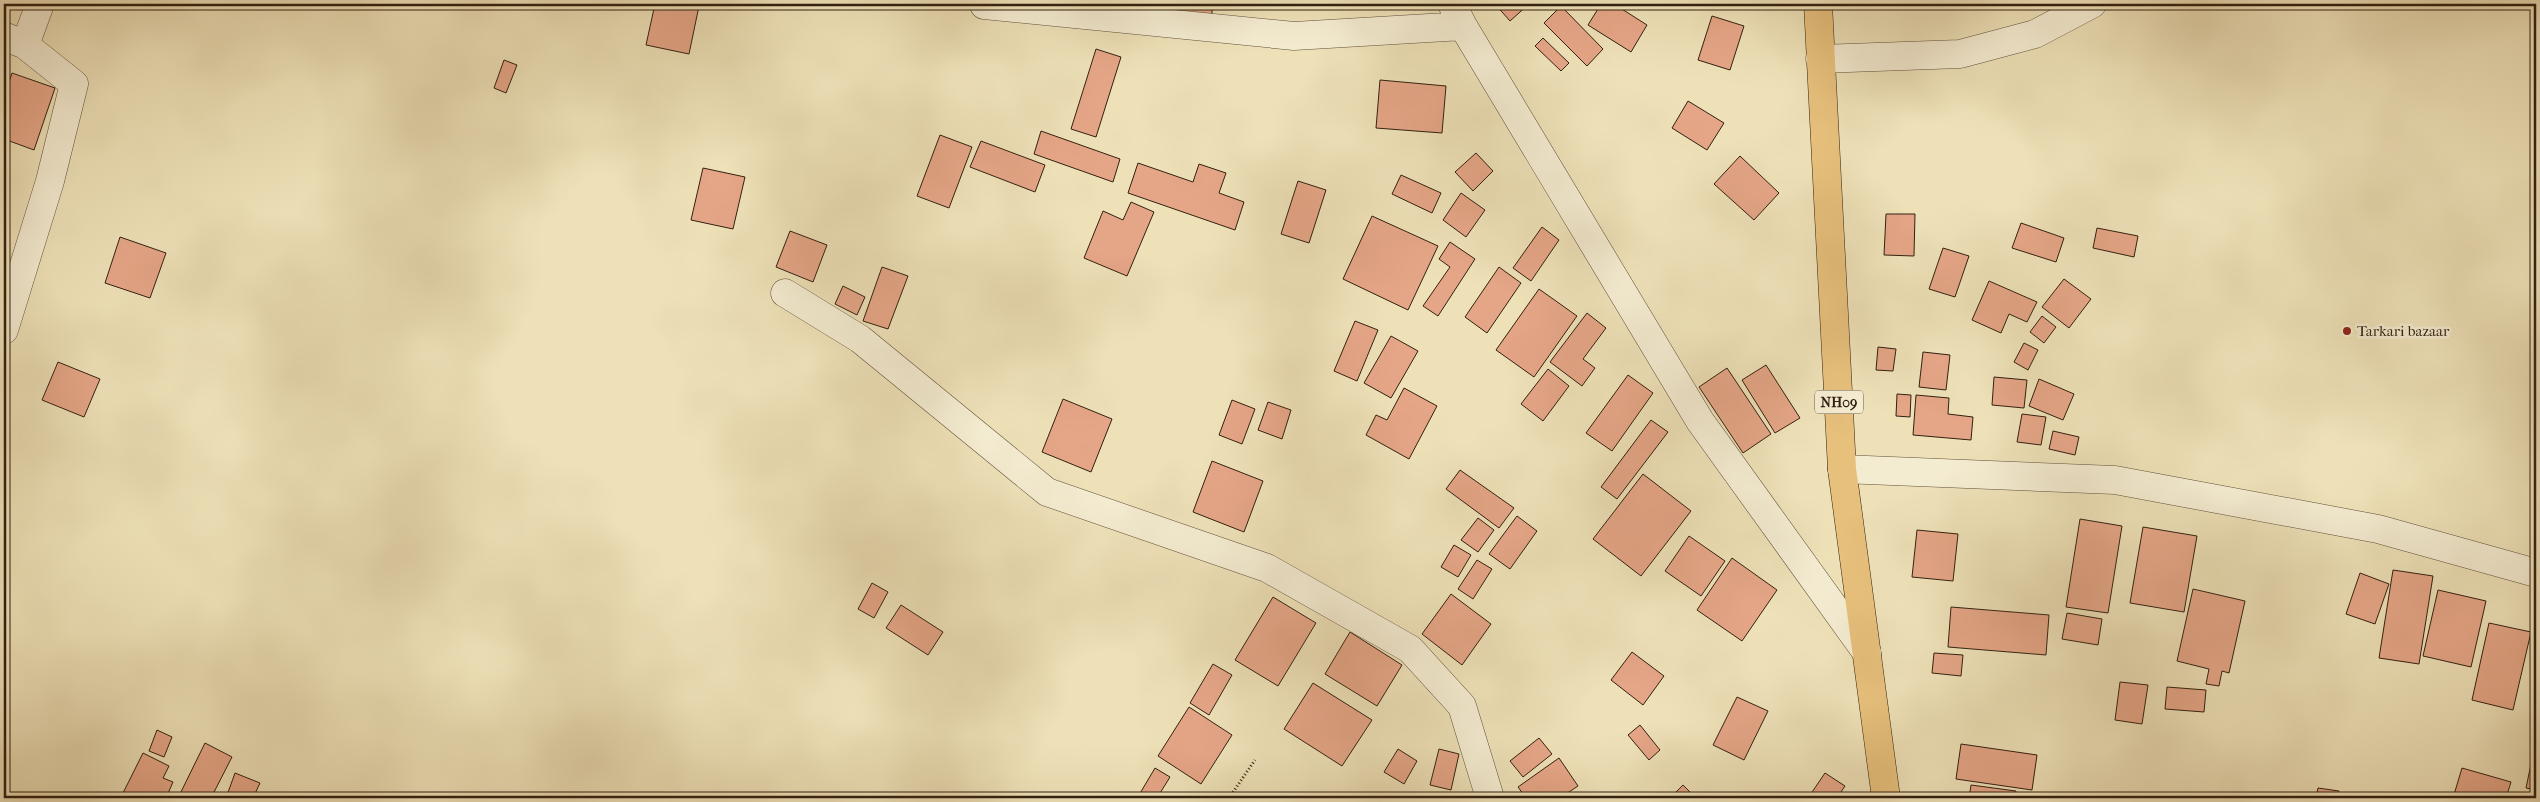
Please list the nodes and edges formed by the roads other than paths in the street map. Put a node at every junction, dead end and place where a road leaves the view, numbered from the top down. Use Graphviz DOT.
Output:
graph roads {
  1 [pos="40,4"];
  2 [pos="1818,4"];
  3 [pos="2092,4"];
  4 [pos="984,5"];
  5 [pos="1457,15"];
  6 [pos="14,41"];
  7 [pos="1820,59"];
  8 [pos="785,293"];
  9 [pos="4,330"];
  10 [pos="1842,468"];
  11 [pos="2536,572"];
  12 [pos="1867,653"];
  13 [pos="1490,798"];
  14 [pos="1886,798"];
  1 -- 6 [label="street"];
  2 -- 7 [label="main road, NH09"];
  3 -- 7 [label="street"];
  4 -- 5 [label="street"];
  5 -- 12 [label="street"];
  6 -- 9 [label="street"];
  7 -- 10 [label="main road, NH09"];
  8 -- 13 [label="street"];
  10 -- 11 [label="street"];
  10 -- 12 [label="main road, NH09"];
  12 -- 14 [label="main road, NH09"];
}
